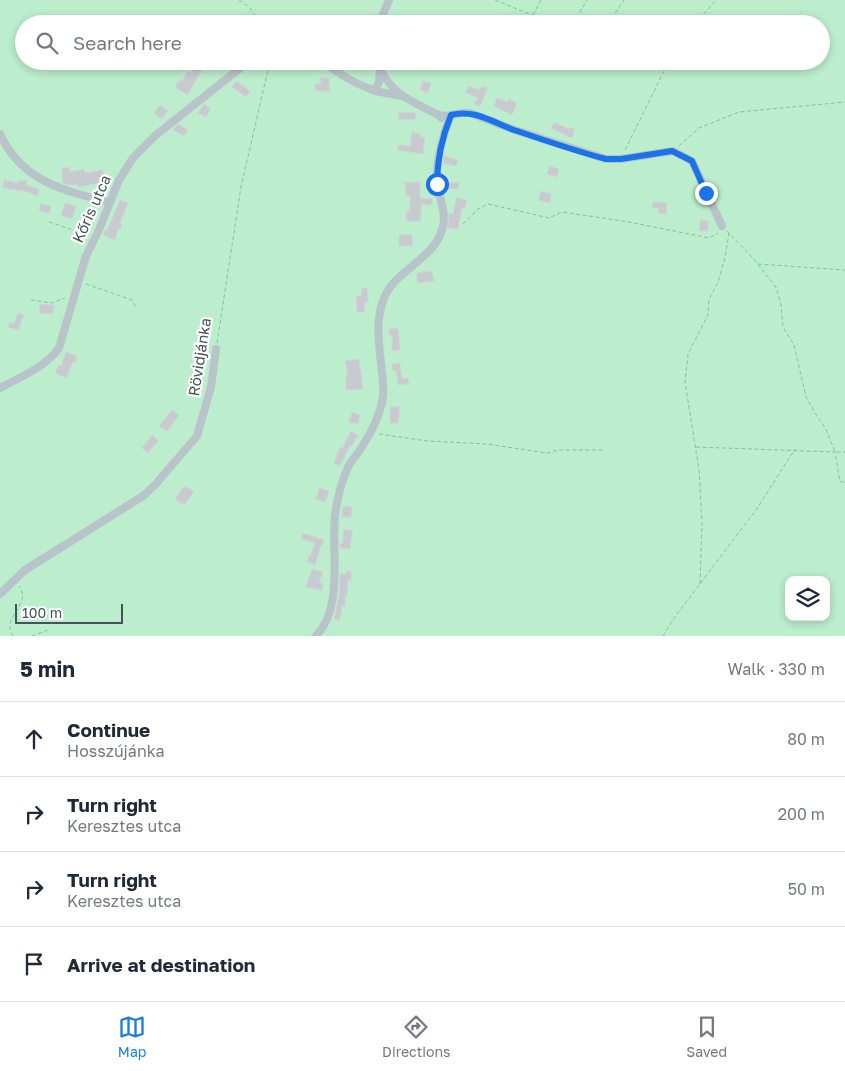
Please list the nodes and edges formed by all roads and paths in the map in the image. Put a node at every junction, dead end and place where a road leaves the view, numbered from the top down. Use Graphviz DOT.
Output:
graph roads {
  1 [pos="239,0"];
  2 [pos="389,0"];
  3 [pos="495,0"];
  4 [pos="541,0"];
  5 [pos="587,0"];
  6 [pos="624,0"];
  7 [pos="716,0"];
  8 [pos="256,15"];
  9 [pos="383,15"];
  10 [pos="533,15"];
  11 [pos="579,15"];
  12 [pos="614,15"];
  13 [pos="704,15"];
  14 [pos="238,70"];
  15 [pos="268,70"];
  16 [pos="333,70"];
  17 [pos="378,70"];
  18 [pos="381,70"];
  19 [pos="665,70"];
  20 [pos="375,91"];
  21 [pos="402,96"];
  22 [pos="845,102"];
  23 [pos="439,115"];
  24 [pos="451,115"];
  25 [pos="446,126"];
  26 [pos="0,134"];
  27 [pos="672,151"];
  28 [pos="621,159"];
  29 [pos="110,202"];
  30 [pos="49,222"];
  31 [pos="463,224"];
  32 [pos="722,226"];
  33 [pos="729,233"];
  34 [pos="95,238"];
  35 [pos="758,264"];
  36 [pos="845,270"];
  37 [pos="78,281"];
  38 [pos="75,293"];
  39 [pos="31,300"];
  40 [pos="136,307"];
  41 [pos="216,349"];
  42 [pos="0,388"];
  43 [pos="371,433"];
  44 [pos="696,447"];
  45 [pos="795,449"];
  46 [pos="603,450"];
  47 [pos="835,452"];
  48 [pos="845,452"];
  49 [pos="845,483"];
  50 [pos="9,584"];
  51 [pos="700,584"];
  52 [pos="0,594"];
  53 [pos="48,630"];
  54 [pos="13,636"];
  55 [pos="32,636"];
  56 [pos="316,636"];
  57 [pos="663,636"];
  1 -- 8 [label="path"];
  2 -- 9 [label="street"];
  3 -- 10 [label="path"];
  4 -- 10 [label="path"];
  5 -- 11 [label="path"];
  6 -- 12 [label="path"];
  7 -- 13 [label="path"];
  14 -- 29 [label="street, Kőris utca"];
  15 -- 41 [label="path, Rövidjánka"];
  16 -- 20 [label="street"];
  17 -- 20 [label="street"];
  18 -- 21 [label="street"];
  19 -- 28 [label="path"];
  20 -- 21 [label="street"];
  21 -- 23 [label="street"];
  22 -- 27 [label="path"];
  23 -- 24 [label="street"];
  23 -- 25 [label="street"];
  24 -- 25 [label="street"];
  24 -- 28 [label="street"];
  25 -- 43 [label="street"];
  26 -- 29 [label="street"];
  27 -- 28 [label="street"];
  27 -- 32 [label="street"];
  29 -- 34 [label="street, Kőris utca"];
  30 -- 34 [label="path"];
  31 -- 32 [label="path"];
  32 -- 33 [label="path"];
  33 -- 35 [label="path"];
  33 -- 44 [label="path"];
  34 -- 37 [label="street, Kőris utca"];
  35 -- 36 [label="path"];
  35 -- 47 [label="path"];
  37 -- 38 [label="street, Kőris utca"];
  37 -- 40 [label="path"];
  38 -- 39 [label="path"];
  38 -- 42 [label="street, Kőris utca"];
  41 -- 50 [label="street, Rövidjánka"];
  43 -- 46 [label="path"];
  43 -- 56 [label="street"];
  44 -- 45 [label="path"];
  44 -- 51 [label="path"];
  45 -- 47 [label="path"];
  45 -- 51 [label="path"];
  47 -- 48 [label="path"];
  47 -- 49 [label="path"];
  50 -- 52 [label="street, Rövidjánka"];
  50 -- 54 [label="path"];
  51 -- 57 [label="path"];
  53 -- 55 [label="path"];
}
